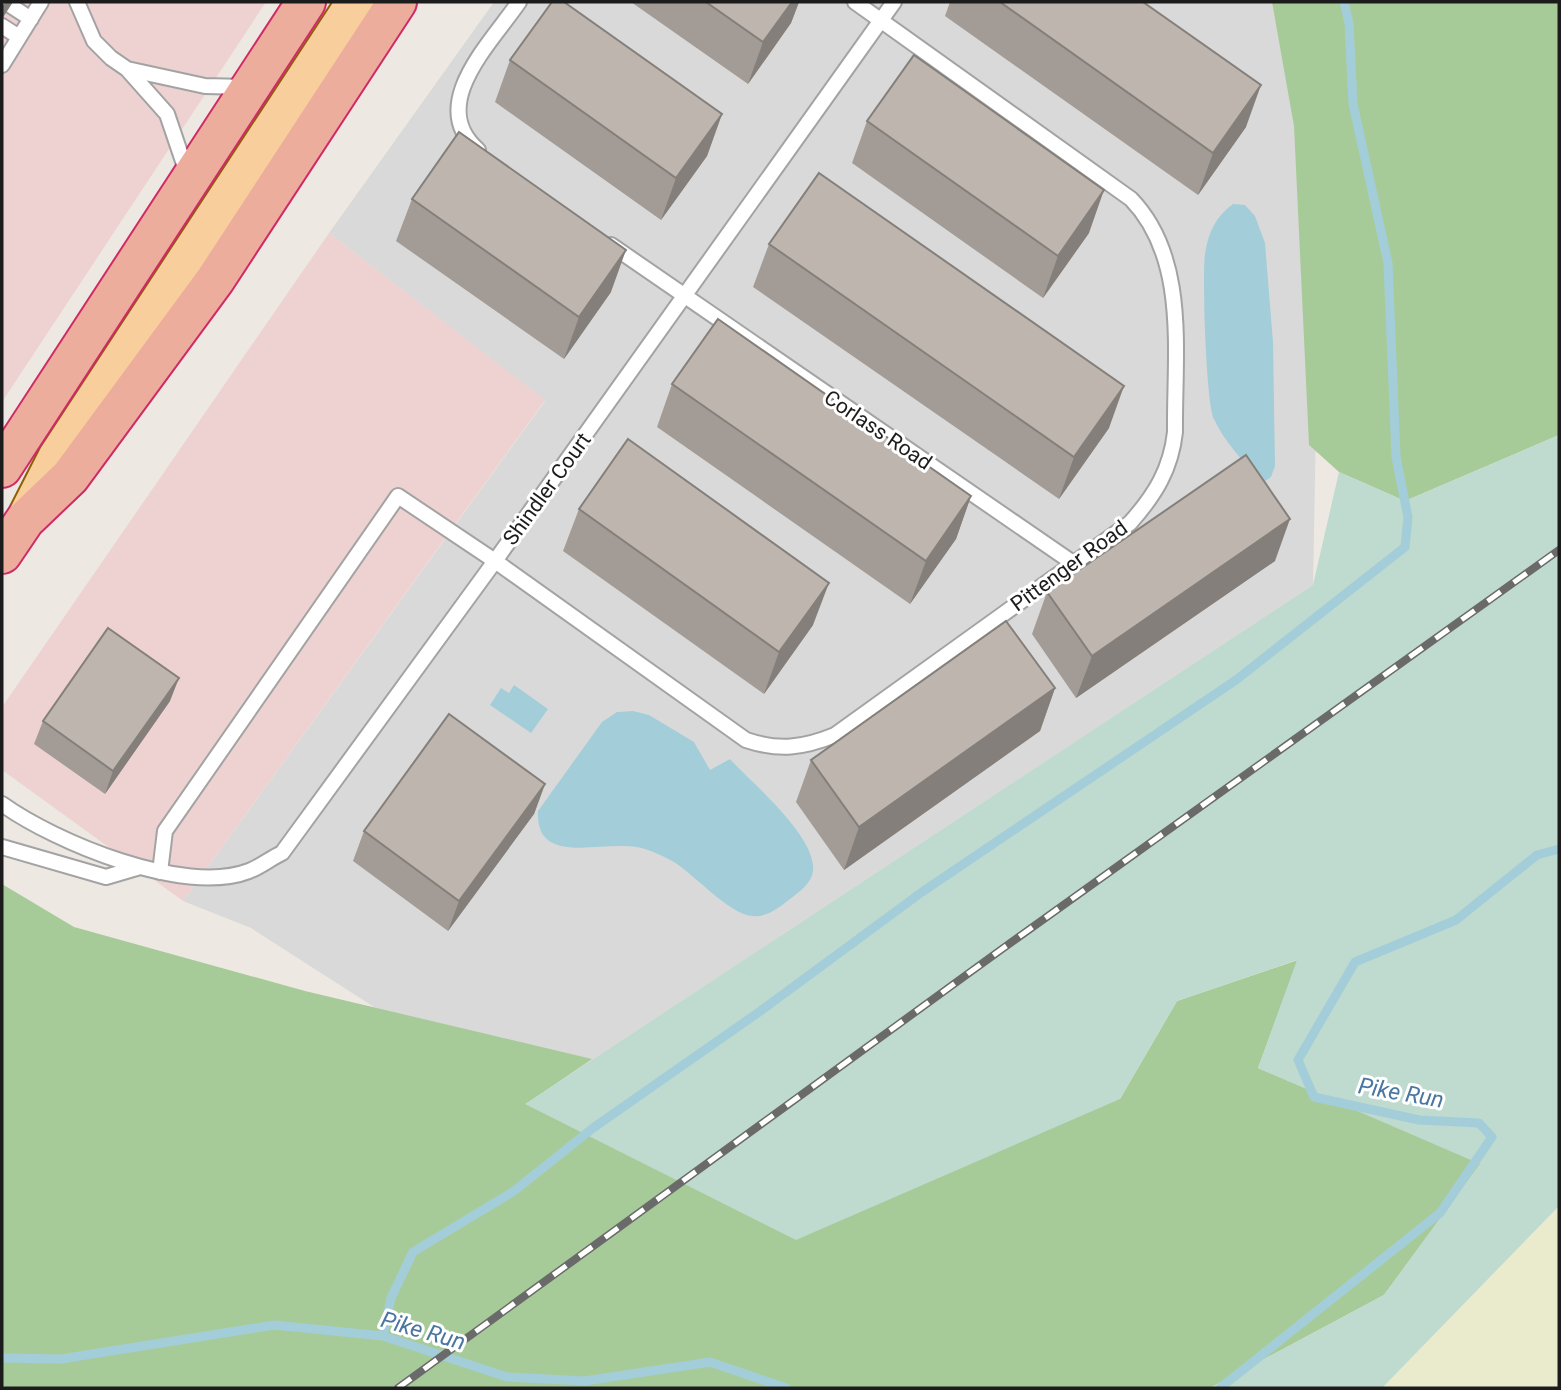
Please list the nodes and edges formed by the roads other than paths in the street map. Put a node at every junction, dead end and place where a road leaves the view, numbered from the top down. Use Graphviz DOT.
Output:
graph roads {
  1 [pos="5,2"];
  2 [pos="41,2"];
  3 [pos="77,2"];
  4 [pos="306,2"];
  5 [pos="356,2"];
  6 [pos="397,2"];
  7 [pos="519,2"];
  8 [pos="855,2"];
  9 [pos="894,2"];
  10 [pos="31,19"];
  11 [pos="881,20"];
  12 [pos="2,26"];
  13 [pos="19,37"];
  14 [pos="3,59"];
  15 [pos="127,69"];
  16 [pos="251,87"];
  17 [pos="488,157"];
  18 [pos="189,180"];
  19 [pos="597,234"];
  20 [pos="684,297"];
  21 [pos="2,468"];
  22 [pos="25,520"];
  23 [pos="2,554"];
  24 [pos="495,561"];
  25 [pos="1073,563"];
  26 [pos="2,804"];
  27 [pos="2,847"];
  28 [pos="140,867"];
  29 [pos="160,872"];
  1 -- 10 [label="lane"];
  2 -- 10 [label="lane"];
  3 -- 15 [label="lane"];
  4 -- 16 [label="highway"];
  5 -- 22 [label="main road"];
  6 -- 22 [label="highway"];
  7 -- 17 [label="lane"];
  8 -- 11 [label="lane, Pittenger Road"];
  9 -- 11 [label="lane, Shindler Court"];
  10 -- 13 [label="lane"];
  11 -- 20 [label="lane, Shindler Court"];
  11 -- 25 [label="lane, Pittenger Road"];
  12 -- 13 [label="lane"];
  13 -- 14 [label="lane"];
  15 -- 16 [label="lane"];
  15 -- 18 [label="lane"];
  16 -- 18 [label="highway"];
  18 -- 21 [label="highway"];
  19 -- 20 [label="lane, Corlass Road"];
  20 -- 24 [label="lane, Shindler Court"];
  20 -- 25 [label="lane, Corlass Road"];
  22 -- 23 [label="highway"];
  24 -- 25 [label="lane, Pittenger Road"];
  24 -- 29 [label="lane, Shindler Court"];
  24 -- 29 [label="lane, Pittenger Road"];
  26 -- 28 [label="lane, Shindler Court"];
  27 -- 28 [label="lane"];
  28 -- 29 [label="lane, Shindler Court"];
}
